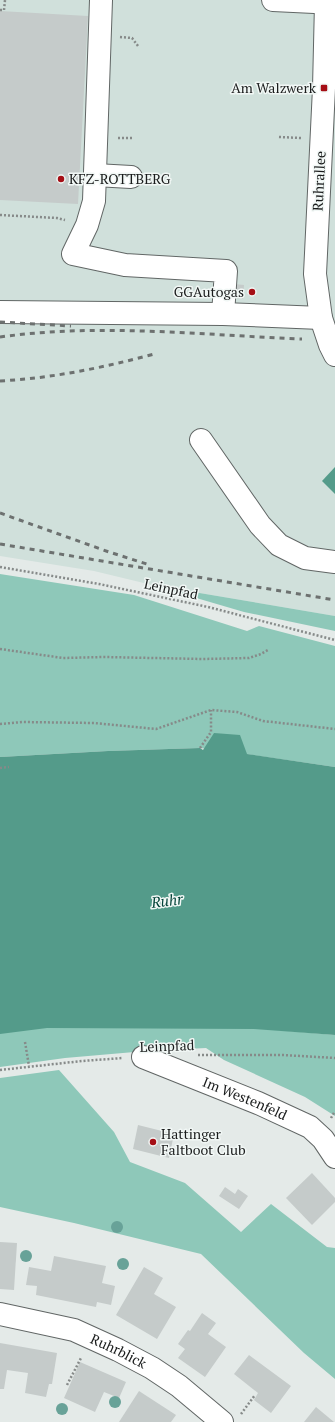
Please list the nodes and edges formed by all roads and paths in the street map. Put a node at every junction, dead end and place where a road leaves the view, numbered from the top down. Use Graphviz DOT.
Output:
graph roads {
  1 [pos="5,0"];
  2 [pos="101,0"];
  3 [pos="287,0"];
  4 [pos="331,3"];
  5 [pos="0,10"];
  6 [pos="96,175"];
  7 [pos="131,177"];
  8 [pos="0,215"];
  9 [pos="87,225"];
  10 [pos="0,312"];
  11 [pos="223,314"];
  12 [pos="321,318"];
  13 [pos="335,355"];
  14 [pos="201,440"];
  15 [pos="335,562"];
  16 [pos="0,567"];
  17 [pos="335,640"];
  18 [pos="0,649"];
  19 [pos="268,650"];
  20 [pos="211,710"];
  21 [pos="0,724"];
  22 [pos="335,729"];
  23 [pos="200,748"];
  24 [pos="9,767"];
  25 [pos="0,768"];
  26 [pos="25,1042"];
  27 [pos="196,1055"];
  28 [pos="143,1057"];
  29 [pos="335,1058"];
  30 [pos="29,1066"];
  31 [pos="0,1070"];
  32 [pos="335,1157"];
  33 [pos="0,1314"];
  34 [pos="103,1342"];
  35 [pos="67,1384"];
  36 [pos="255,1395"];
  37 [pos="230,1419"];
  1 -- 5 [label="path"];
  2 -- 6 [label="street"];
  3 -- 4 [label="street"];
  4 -- 12 [label="street, Ruhrallee"];
  6 -- 7 [label="street"];
  6 -- 9 [label="street"];
  8 -- 9 [label="path"];
  9 -- 11 [label="street"];
  10 -- 11 [label="street"];
  11 -- 12 [label="street"];
  12 -- 13 [label="street, Ruhrallee"];
  14 -- 15 [label="street"];
  16 -- 17 [label="path, Leinpfad"];
  18 -- 19 [label="path"];
  20 -- 21 [label="path"];
  20 -- 22 [label="path"];
  20 -- 23 [label="path"];
  24 -- 25 [label="path"];
  26 -- 30 [label="path"];
  27 -- 29 [label="path, Leinpfad"];
  28 -- 30 [label="path, Leinpfad"];
  28 -- 32 [label="street, Im Westenfeld"];
  30 -- 31 [label="path, Leinpfad"];
  33 -- 34 [label="street, Ruhrblick"];
  34 -- 35 [label="path"];
  34 -- 37 [label="street, Ruhrblick"];
  36 -- 37 [label="path"];
}
